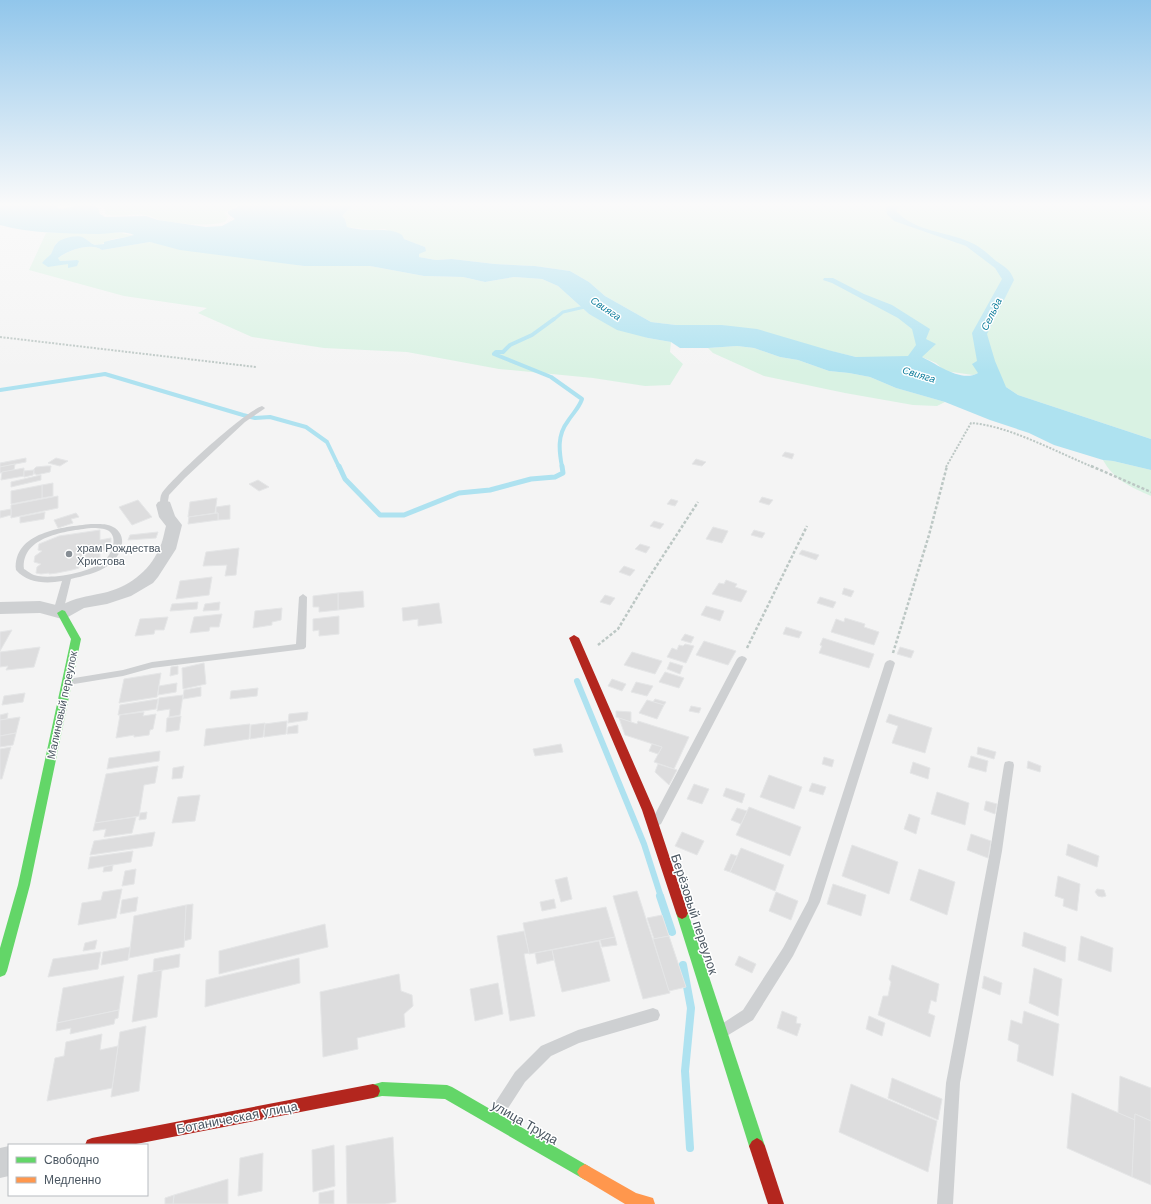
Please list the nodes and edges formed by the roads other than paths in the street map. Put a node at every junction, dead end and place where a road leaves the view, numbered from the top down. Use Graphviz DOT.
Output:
graph roads {
  1 [pos="262,408"];
  2 [pos="164,505"];
  3 [pos="67,577"];
  4 [pos="303,597"];
  5 [pos="0,608"];
  6 [pos="60,612"];
  7 [pos="574,638"];
  8 [pos="742,659"];
  9 [pos="890,663"];
  10 [pos="67,682"];
  11 [pos="1009,765"];
  12 [pos="653,827"];
  13 [pos="0,971"];
  14 [pos="653,1015"];
  15 [pos="720,1033"];
  16 [pos="382,1089"];
  17 [pos="492,1118"];
  18 [pos="97,1144"];
  19 [pos="647,1204"];
  20 [pos="776,1204"];
  21 [pos="945,1204"];
  1 -- 2 [label="lane"];
  2 -- 6 [label="street"];
  3 -- 3 [label="lane"];
  3 -- 6 [label="lane"];
  4 -- 10 [label="lane"];
  5 -- 6 [label="street"];
  6 -- 10 [label="street, Малиновый переулок"];
  7 -- 12 [label="street, Берёзовый переулок"];
  8 -- 12 [label="lane"];
  9 -- 15 [label="lane"];
  10 -- 13 [label="street, Малиновый переулок"];
  11 -- 21 [label="lane"];
  12 -- 15 [label="street, Берёзовый переулок"];
  14 -- 17 [label="lane"];
  15 -- 20 [label="street, Берёзовый переулок"];
  16 -- 17 [label="street, улица Труда"];
  16 -- 18 [label="street, Ботаническая улица"];
  17 -- 19 [label="street, улица Труда"];
}
